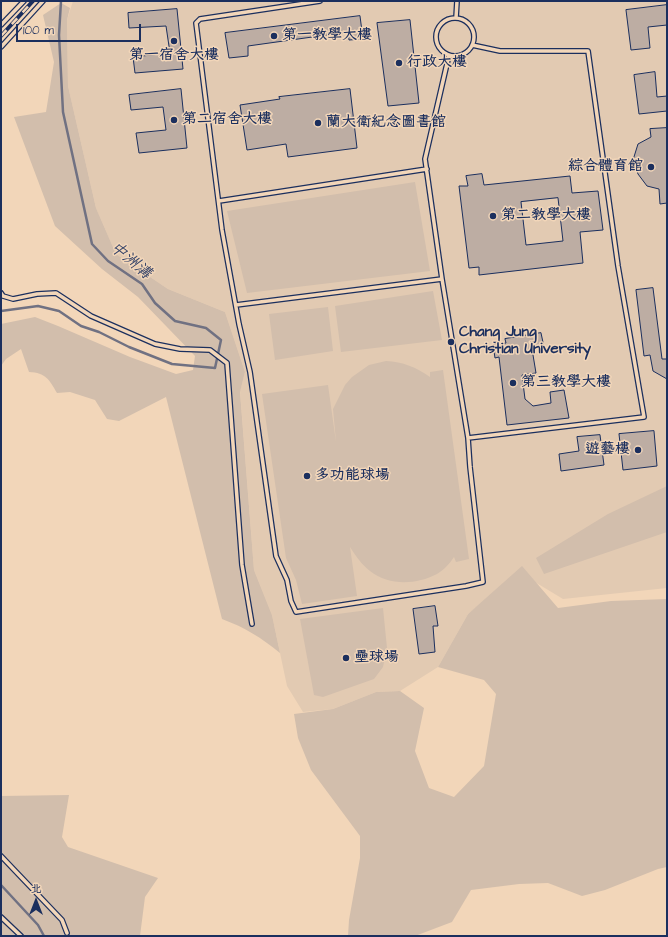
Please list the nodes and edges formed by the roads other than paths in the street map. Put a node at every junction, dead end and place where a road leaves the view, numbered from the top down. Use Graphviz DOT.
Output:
graph roads {
  1 [pos="24,1"];
  2 [pos="43,1"];
  3 [pos="320,1"];
  4 [pos="457,1"];
  5 [pos="456,18"];
  6 [pos="1,25"];
  7 [pos="472,45"];
  8 [pos="1,46"];
  9 [pos="449,55"];
  10 [pos="427,169"];
  11 [pos="219,201"];
  12 [pos="442,279"];
  13 [pos="1,294"];
  14 [pos="236,305"];
  15 [pos="468,438"];
  16 [pos="252,624"];
  17 [pos="1,856"];
  18 [pos="1,917"];
  19 [pos="67,933"];
  20 [pos="21,936"];
  1 -- 6 [label="lane"];
  2 -- 8 [label="lane"];
  3 -- 11 [label="lane"];
  4 -- 5 [label="lane"];
  5 -- 7 [label="lane"];
  5 -- 9 [label="lane"];
  7 -- 9 [label="lane"];
  7 -- 15 [label="lane"];
  9 -- 10 [label="lane"];
  10 -- 11 [label="lane"];
  10 -- 12 [label="lane"];
  11 -- 14 [label="lane"];
  12 -- 14 [label="lane"];
  12 -- 15 [label="lane"];
  13 -- 16 [label="lane"];
  14 -- 15 [label="lane"];
  17 -- 19 [label="lane"];
  18 -- 20 [label="lane"];
}
